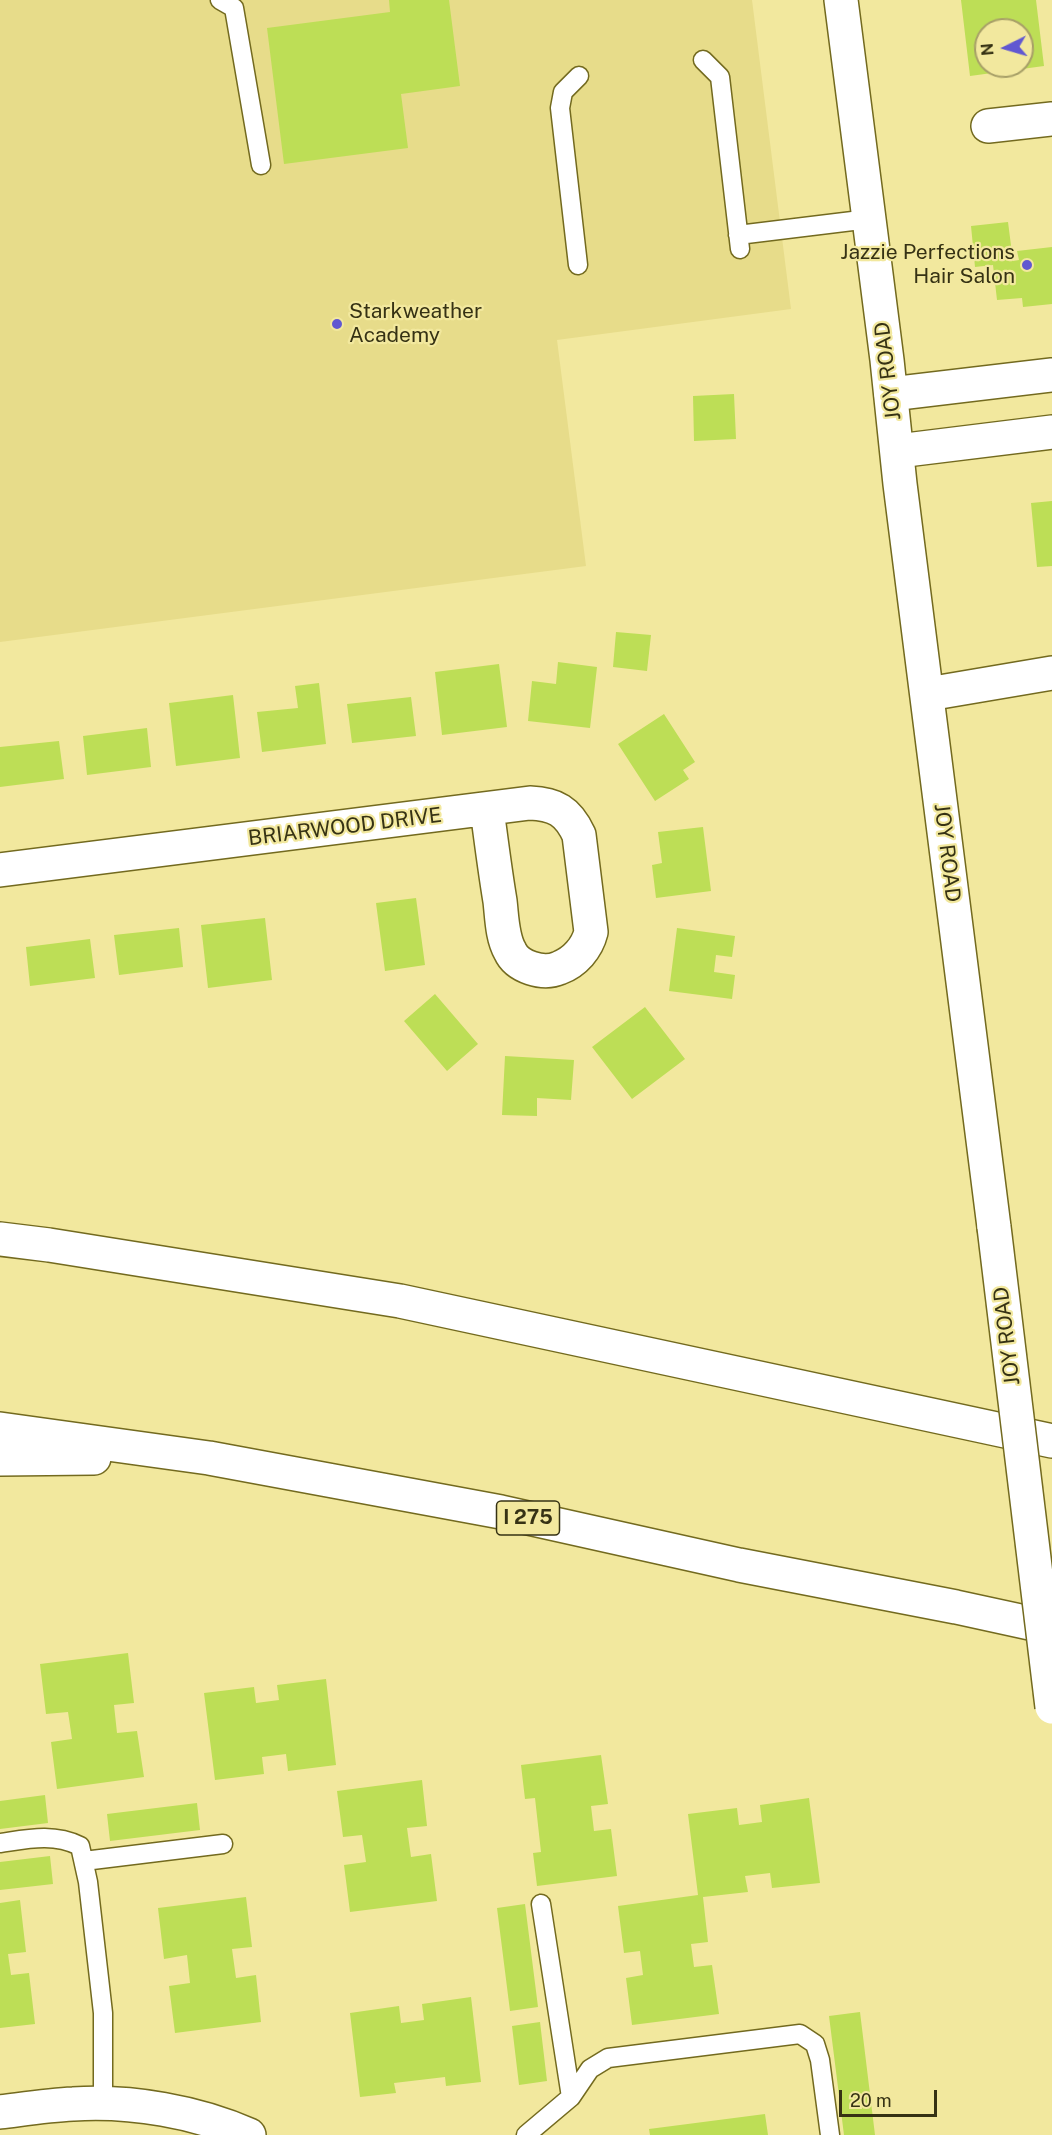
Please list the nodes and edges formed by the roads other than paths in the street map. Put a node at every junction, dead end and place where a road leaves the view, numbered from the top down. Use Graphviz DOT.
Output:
graph roads {
  1 [pos="220,0"];
  2 [pos="841,0"];
  3 [pos="703,60"];
  4 [pos="579,76"];
  5 [pos="1052,119"];
  6 [pos="988,126"];
  7 [pos="261,165"];
  8 [pos="869,219"];
  9 [pos="578,265"];
  10 [pos="1052,375"];
  11 [pos="891,394"];
  12 [pos="1052,432"];
  13 [pos="898,451"];
  14 [pos="1052,673"];
  15 [pos="928,694"];
  16 [pos="487,809"];
  17 [pos="0,870"];
  18 [pos="0,1239"];
  19 [pos="0,1429"];
  20 [pos="1052,1441"];
  21 [pos="209,1458"];
  22 [pos="0,1459"];
  23 [pos="1052,1628"];
  24 [pos="1052,1707"];
  25 [pos="0,1843"];
  26 [pos="223,1844"];
  27 [pos="84,1861"];
  28 [pos="541,1904"];
  29 [pos="571,2097"];
  30 [pos="103,2104"];
  31 [pos="0,2112"];
  32 [pos="249,2135"];
  33 [pos="526,2135"];
  34 [pos="830,2135"];
  1 -- 7 [label="lane"];
  2 -- 8 [label="main road, JOY ROAD"];
  3 -- 8 [label="lane"];
  4 -- 9 [label="lane"];
  5 -- 6 [label="main road"];
  8 -- 11 [label="main road, JOY ROAD"];
  10 -- 11 [label="main road"];
  11 -- 13 [label="main road, JOY ROAD"];
  12 -- 13 [label="main road"];
  13 -- 15 [label="main road, JOY ROAD"];
  14 -- 15 [label="main road"];
  15 -- 24 [label="main road, JOY ROAD, bridge"];
  16 -- 16 [label="main road, BRIARWOOD DRIVE"];
  16 -- 17 [label="main road, BRIARWOOD DRIVE"];
  18 -- 20 [label="main road"];
  19 -- 21 [label="main road, I 275"];
  21 -- 22 [label="main road"];
  21 -- 23 [label="main road, I 275"];
  25 -- 27 [label="lane"];
  26 -- 27 [label="lane"];
  27 -- 30 [label="lane"];
  28 -- 29 [label="lane"];
  29 -- 33 [label="lane"];
  29 -- 34 [label="lane"];
  30 -- 31 [label="main road"];
  30 -- 32 [label="main road"];
}
